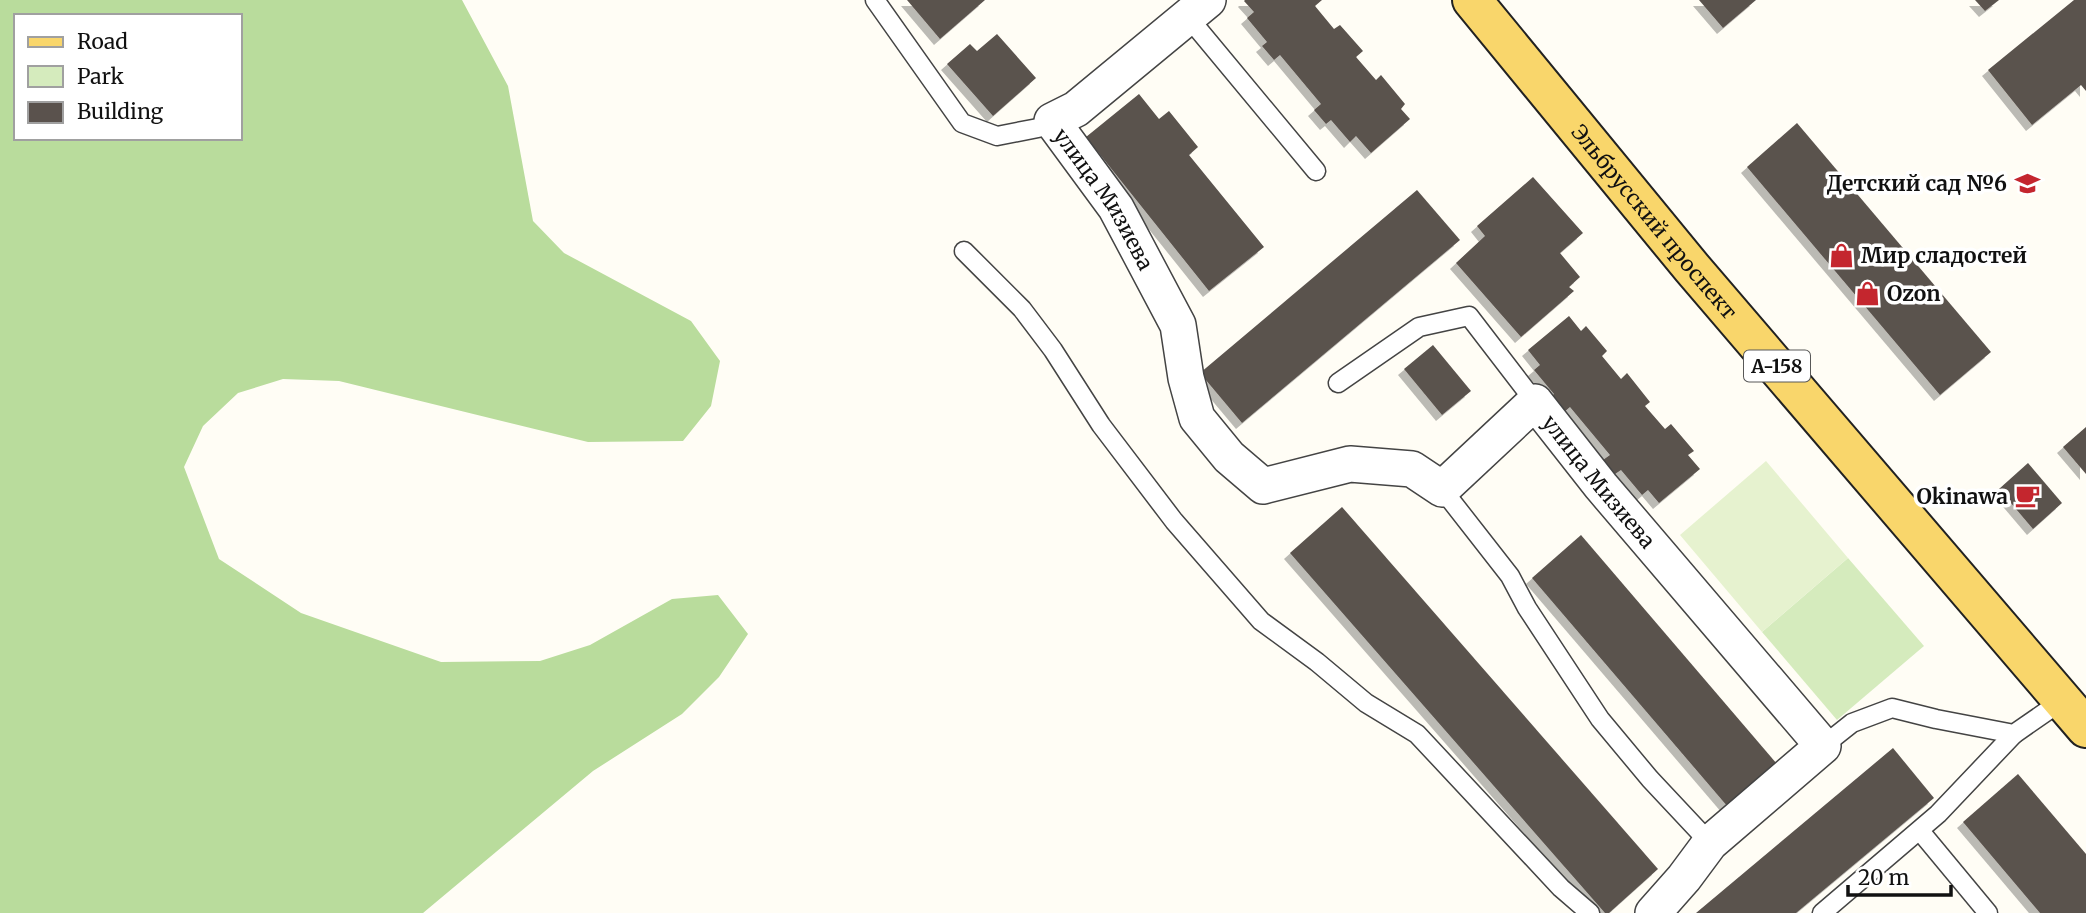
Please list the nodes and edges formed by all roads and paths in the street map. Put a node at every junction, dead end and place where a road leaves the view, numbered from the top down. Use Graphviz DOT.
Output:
graph roads {
  1 [pos="875,0"];
  2 [pos="1472,0"];
  3 [pos="1198,8"];
  4 [pos="1052,121"];
  5 [pos="1316,171"];
  6 [pos="964,251"];
  7 [pos="1338,383"];
  8 [pos="1535,401"];
  9 [pos="1443,489"];
  10 [pos="2074,715"];
  11 [pos="2014,734"];
  12 [pos="1824,746"];
  13 [pos="1920,831"];
  14 [pos="1710,844"];
  15 [pos="1826,912"];
  16 [pos="1590,913"];
  17 [pos="1653,913"];
  18 [pos="1989,913"];
  1 -- 4 [label="lane"];
  2 -- 10 [label="main road, Эльбрусский проспект / А-158"];
  3 -- 4 [label="street, улица Мизиева"];
  3 -- 5 [label="lane"];
  4 -- 9 [label="street, улица Мизиева"];
  6 -- 16 [label="lane"];
  7 -- 8 [label="lane"];
  8 -- 9 [label="street, улица Мизиева"];
  8 -- 12 [label="street, улица Мизиева"];
  9 -- 14 [label="lane"];
  10 -- 11 [label="lane"];
  11 -- 12 [label="lane"];
  11 -- 13 [label="lane"];
  12 -- 14 [label="street"];
  13 -- 15 [label="lane"];
  13 -- 18 [label="lane"];
  14 -- 17 [label="street"];
}
